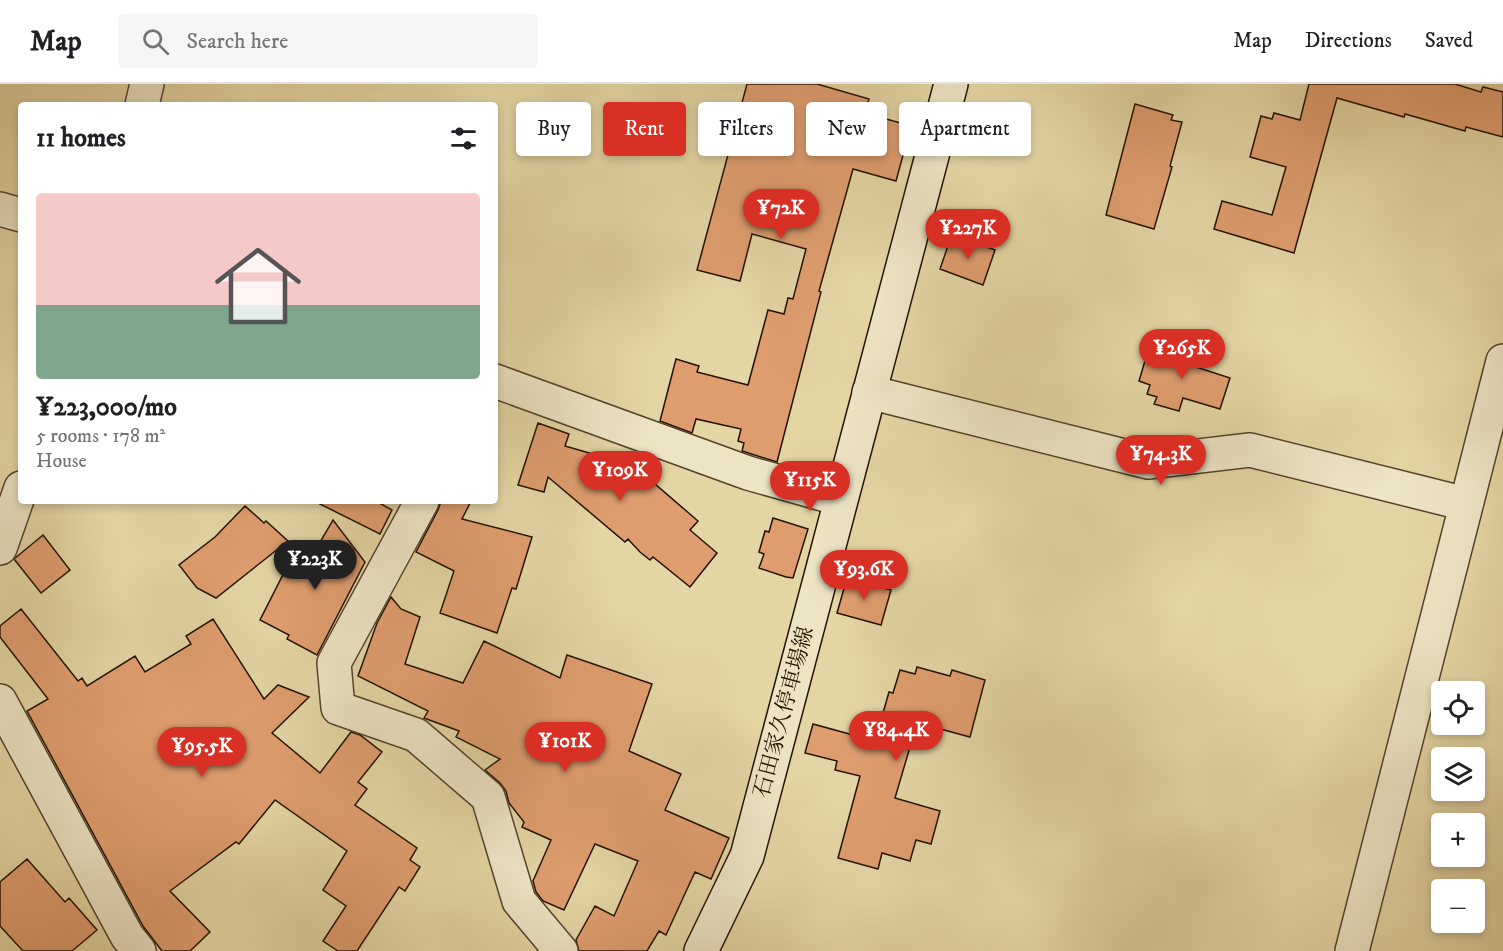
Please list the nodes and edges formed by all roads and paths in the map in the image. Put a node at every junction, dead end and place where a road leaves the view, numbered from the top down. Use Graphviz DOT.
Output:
graph roads {
  1 [pos="147,84"];
  2 [pos="951,84"];
  3 [pos="143,102"];
  4 [pos="0,209"];
  5 [pos="18,214"];
  6 [pos="1503,360"];
  7 [pos="498,382"];
  8 [pos="869,392"];
  9 [pos="18,497"];
  10 [pos="840,499"];
  11 [pos="420,504"];
  12 [pos="1467,504"];
  13 [pos="0,548"];
  14 [pos="0,701"];
  15 [pos="139,951"];
  16 [pos="561,951"];
  17 [pos="701,951"];
  18 [pos="1352,951"];
  1 -- 3 [label="street"];
  2 -- 8 [label="street, 石田家久停車場線"];
  4 -- 5 [label="street"];
  6 -- 12 [label="street"];
  7 -- 10 [label="street"];
  8 -- 10 [label="street, 石田家久停車場線"];
  8 -- 12 [label="street"];
  9 -- 13 [label="street"];
  10 -- 17 [label="street, 石田家久停車場線"];
  11 -- 16 [label="street"];
  12 -- 18 [label="street"];
  14 -- 15 [label="street"];
}
